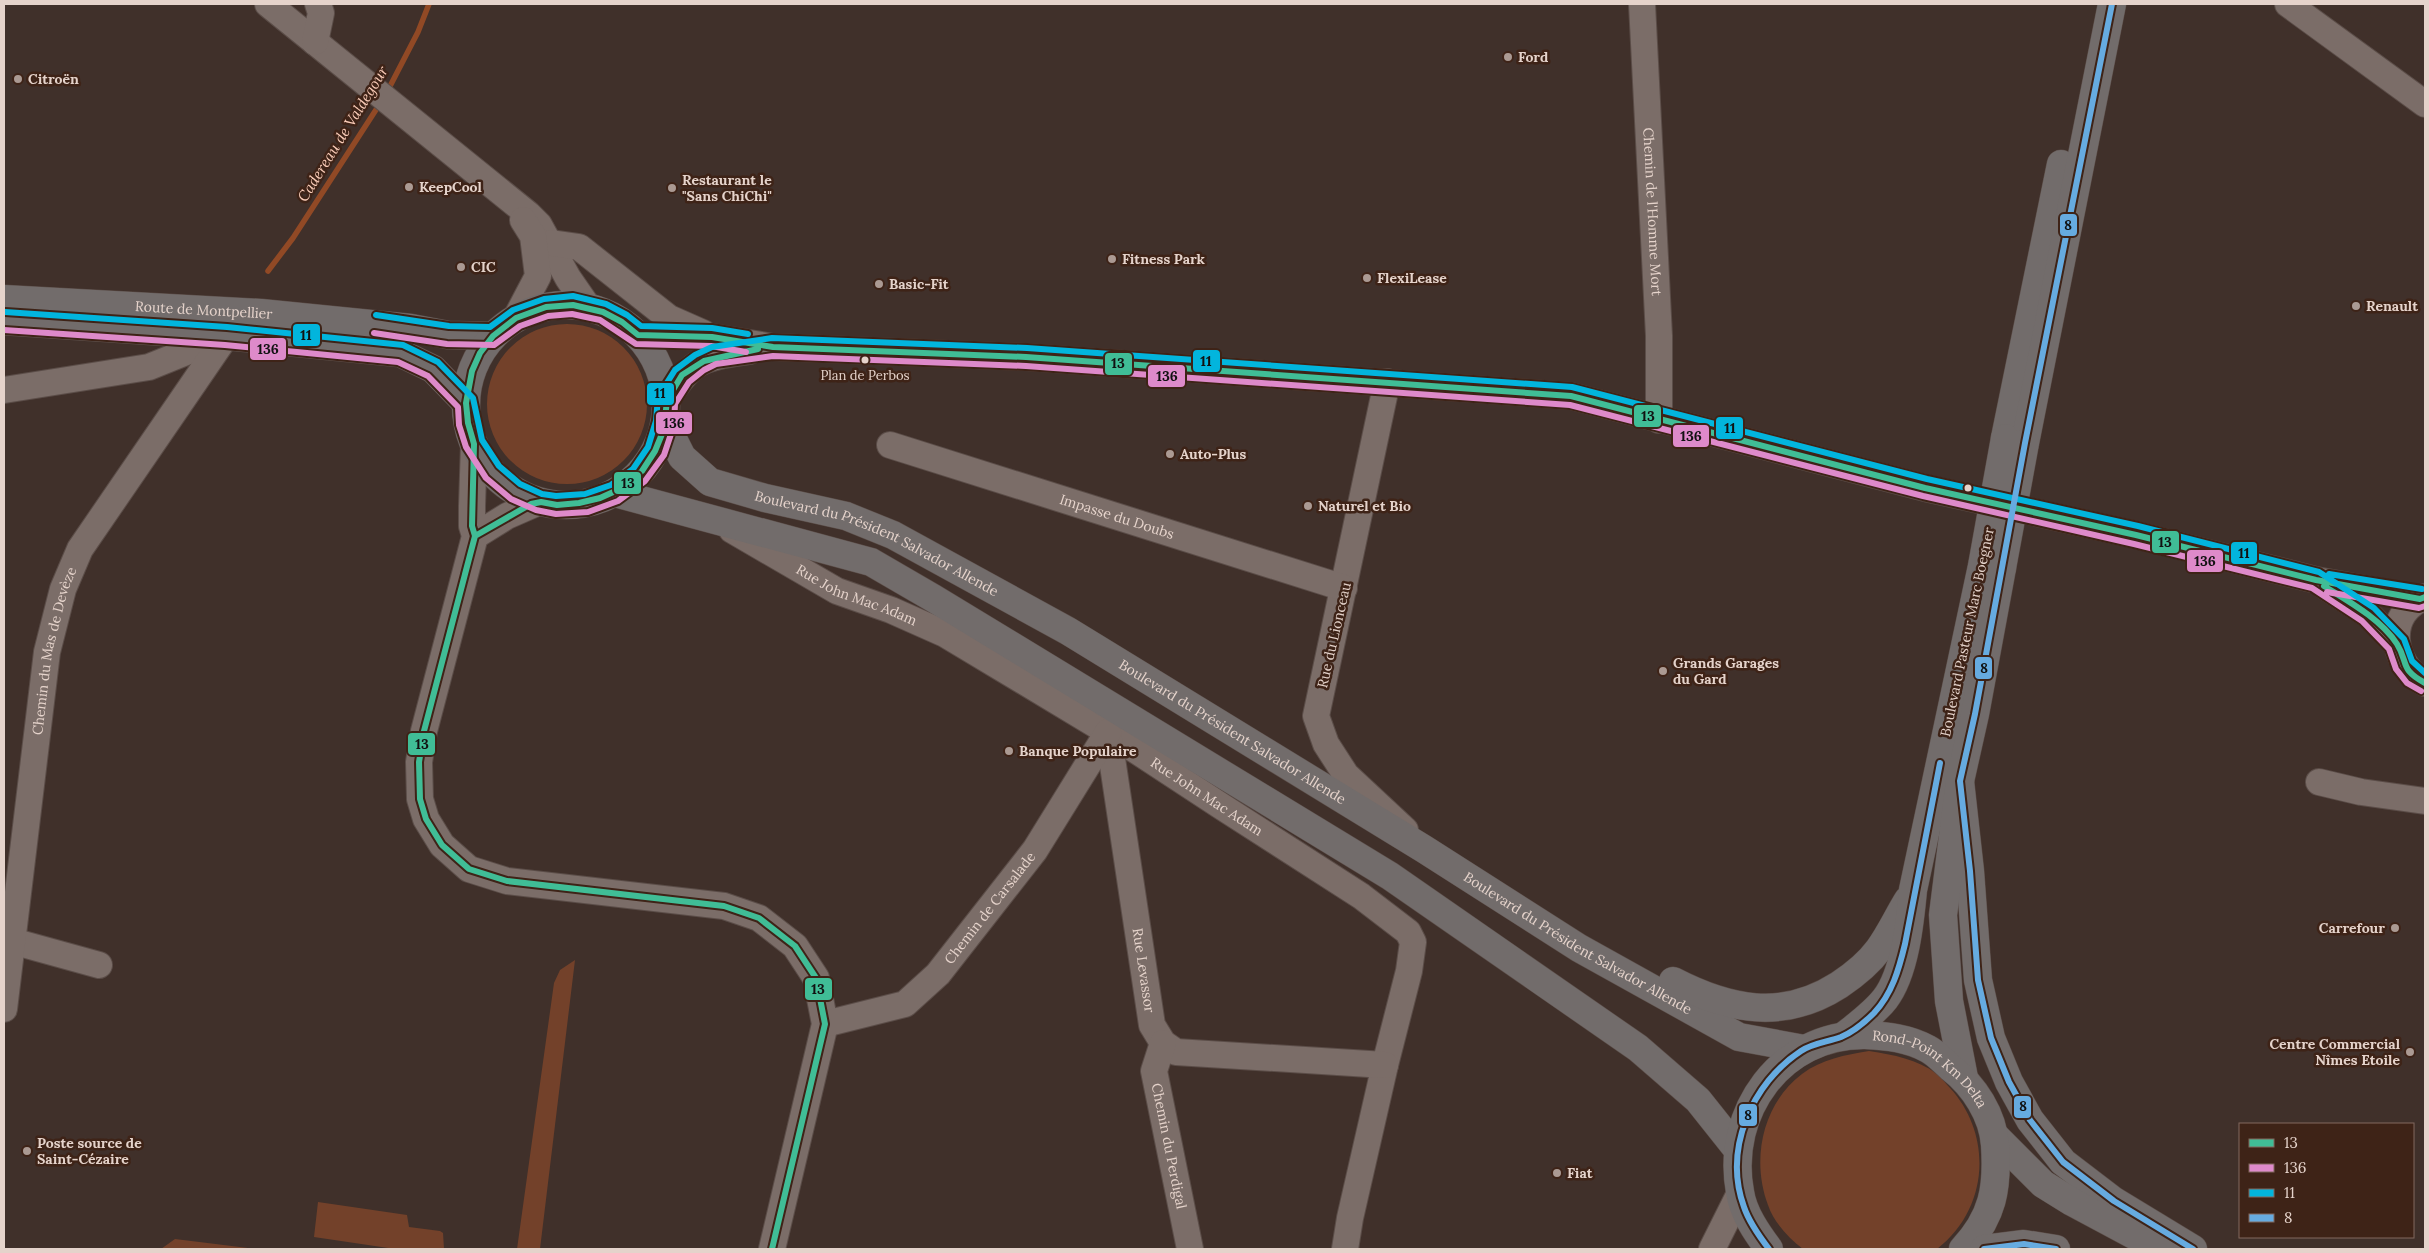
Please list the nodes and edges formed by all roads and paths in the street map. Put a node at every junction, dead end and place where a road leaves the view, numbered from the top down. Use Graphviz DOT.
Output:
graph roads {
  1 [pos="268,4"];
  2 [pos="318,4"];
  3 [pos="1642,4"];
  4 [pos="2093,4"];
  5 [pos="2112,4"];
  6 [pos="2288,4"];
  7 [pos="315,42"];
  8 [pos="2425,104"];
  9 [pos="511,200"];
  10 [pos="550,243"];
  11 [pos="4,299"];
  12 [pos="588,307"];
  13 [pos="516,318"];
  14 [pos="4,321"];
  15 [pos="638,335"];
  16 [pos="226,336"];
  17 [pos="493,336"];
  18 [pos="712,337"];
  19 [pos="773,347"];
  20 [pos="1387,382"];
  21 [pos="4,390"];
  22 [pos="466,402"];
  23 [pos="666,412"];
  24 [pos="1659,420"];
  25 [pos="2015,441"];
  26 [pos="474,444"];
  27 [pos="890,445"];
  28 [pos="615,493"];
  29 [pos="539,502"];
  30 [pos="714,519"];
  31 [pos="475,536"];
  32 [pos="1992,567"];
  33 [pos="2316,580"];
  34 [pos="1344,588"];
  35 [pos="2422,598"];
  36 [pos="2397,644"];
  37 [pos="2425,683"];
  38 [pos="1108,732"];
  39 [pos="1960,781"];
  40 [pos="2319,782"];
  41 [pos="2425,801"];
  42 [pos="1424,849"];
  43 [pos="1914,890"];
  44 [pos="12,941"];
  45 [pos="1579,948"];
  46 [pos="99,965"];
  47 [pos="4,1009"];
  48 [pos="825,1024"];
  49 [pos="1845,1035"];
  50 [pos="1163,1043"];
  51 [pos="1804,1049"];
  52 [pos="1385,1065"];
  53 [pos="1964,1078"];
  54 [pos="1994,1135"];
  55 [pos="1737,1149"];
  56 [pos="1740,1193"];
  57 [pos="772,1249"];
  58 [pos="1190,1249"];
  59 [pos="1345,1249"];
  60 [pos="1712,1249"];
  61 [pos="1769,1249"];
  62 [pos="1963,1249"];
  63 [pos="1984,1249"];
  64 [pos="2056,1249"];
  65 [pos="2160,1249"];
  66 [pos="2193,1249"];
  1 -- 7 [label="street"];
  2 -- 7 [label="street"];
  3 -- 24 [label="street, Chemin de l'Homme Mort"];
  4 -- 25 [label="main road, Boulevard Pasteur Marc Boegner"];
  5 -- 25 [label="main road, Boulevard Pasteur Marc Boegner"];
  6 -- 8 [label="street"];
  7 -- 9 [label="street"];
  9 -- 10 [label="street"];
  9 -- 13 [label="street"];
  10 -- 12 [label="street"];
  10 -- 18 [label="street"];
  11 -- 17 [label="main road, Route de Montpellier"];
  12 -- 13 [label="main road"];
  12 -- 15 [label="main road"];
  13 -- 17 [label="main road"];
  14 -- 16 [label="main road, Route de Montpellier"];
  15 -- 18 [label="street"];
  15 -- 23 [label="main road"];
  16 -- 21 [label="street"];
  16 -- 22 [label="main road, Route de Montpellier"];
  16 -- 44 [label="street, Chemin du Mas de Devèze"];
  17 -- 22 [label="main road"];
  18 -- 19 [label="street"];
  19 -- 20 [label="street"];
  19 -- 23 [label="street"];
  20 -- 24 [label="street"];
  20 -- 34 [label="street, Rue du Lionceau"];
  22 -- 26 [label="main road"];
  23 -- 28 [label="main road"];
  23 -- 42 [label="main road, Boulevard du Président Salvador Allende"];
  24 -- 33 [label="street"];
  25 -- 32 [label="main road, Boulevard Pasteur Marc Boegner, bridge"];
  26 -- 29 [label="main road"];
  26 -- 31 [label="street"];
  27 -- 34 [label="street, Impasse du Doubs"];
  28 -- 29 [label="main road"];
  28 -- 30 [label="main road, Boulevard du Président Salvador Allende"];
  29 -- 31 [label="street"];
  30 -- 38 [label="street, Rue John Mac Adam"];
  30 -- 55 [label="main road, Boulevard du Président Salvador Allende"];
  31 -- 48 [label="street"];
  32 -- 39 [label="main road, Boulevard Pasteur Marc Boegner"];
  32 -- 43 [label="main road, Boulevard Pasteur Marc Boegner"];
  33 -- 35 [label="street"];
  33 -- 36 [label="street"];
  34 -- 42 [label="street, Rue du Lionceau"];
  35 -- 36 [label="street"];
  36 -- 37 [label="street"];
  38 -- 48 [label="street, Chemin de Carsalade"];
  38 -- 50 [label="street, Rue Levassor"];
  38 -- 52 [label="street, Rue John Mac Adam"];
  39 -- 53 [label="main road, Boulevard Pasteur Marc Boegner"];
  39 -- 66 [label="main road"];
  40 -- 41 [label="street"];
  42 -- 45 [label="main road, Boulevard du Président Salvador Allende"];
  43 -- 45 [label="main road"];
  43 -- 49 [label="main road, Boulevard Pasteur Marc Boegner"];
  44 -- 46 [label="street"];
  44 -- 47 [label="street, Chemin du Mas de Devèze"];
  45 -- 51 [label="main road, Boulevard du Président Salvador Allende"];
  48 -- 57 [label="street"];
  49 -- 51 [label="main road, Rond-Point Km Delta"];
  49 -- 53 [label="main road, Rond-Point Km Delta"];
  50 -- 52 [label="street"];
  50 -- 58 [label="street, Chemin du Perdigal"];
  51 -- 55 [label="main road, Rond-Point Km Delta"];
  52 -- 59 [label="street, Rue John Mac Adam"];
  53 -- 54 [label="main road, Rond-Point Km Delta"];
  54 -- 62 [label="main road, Rond-Point Km Delta"];
  54 -- 65 [label="main road"];
  55 -- 56 [label="main road, Rond-Point Km Delta"];
  56 -- 60 [label="street"];
  56 -- 61 [label="main road, Rond-Point Km Delta"];
  63 -- 64 [label="main road"];
}
